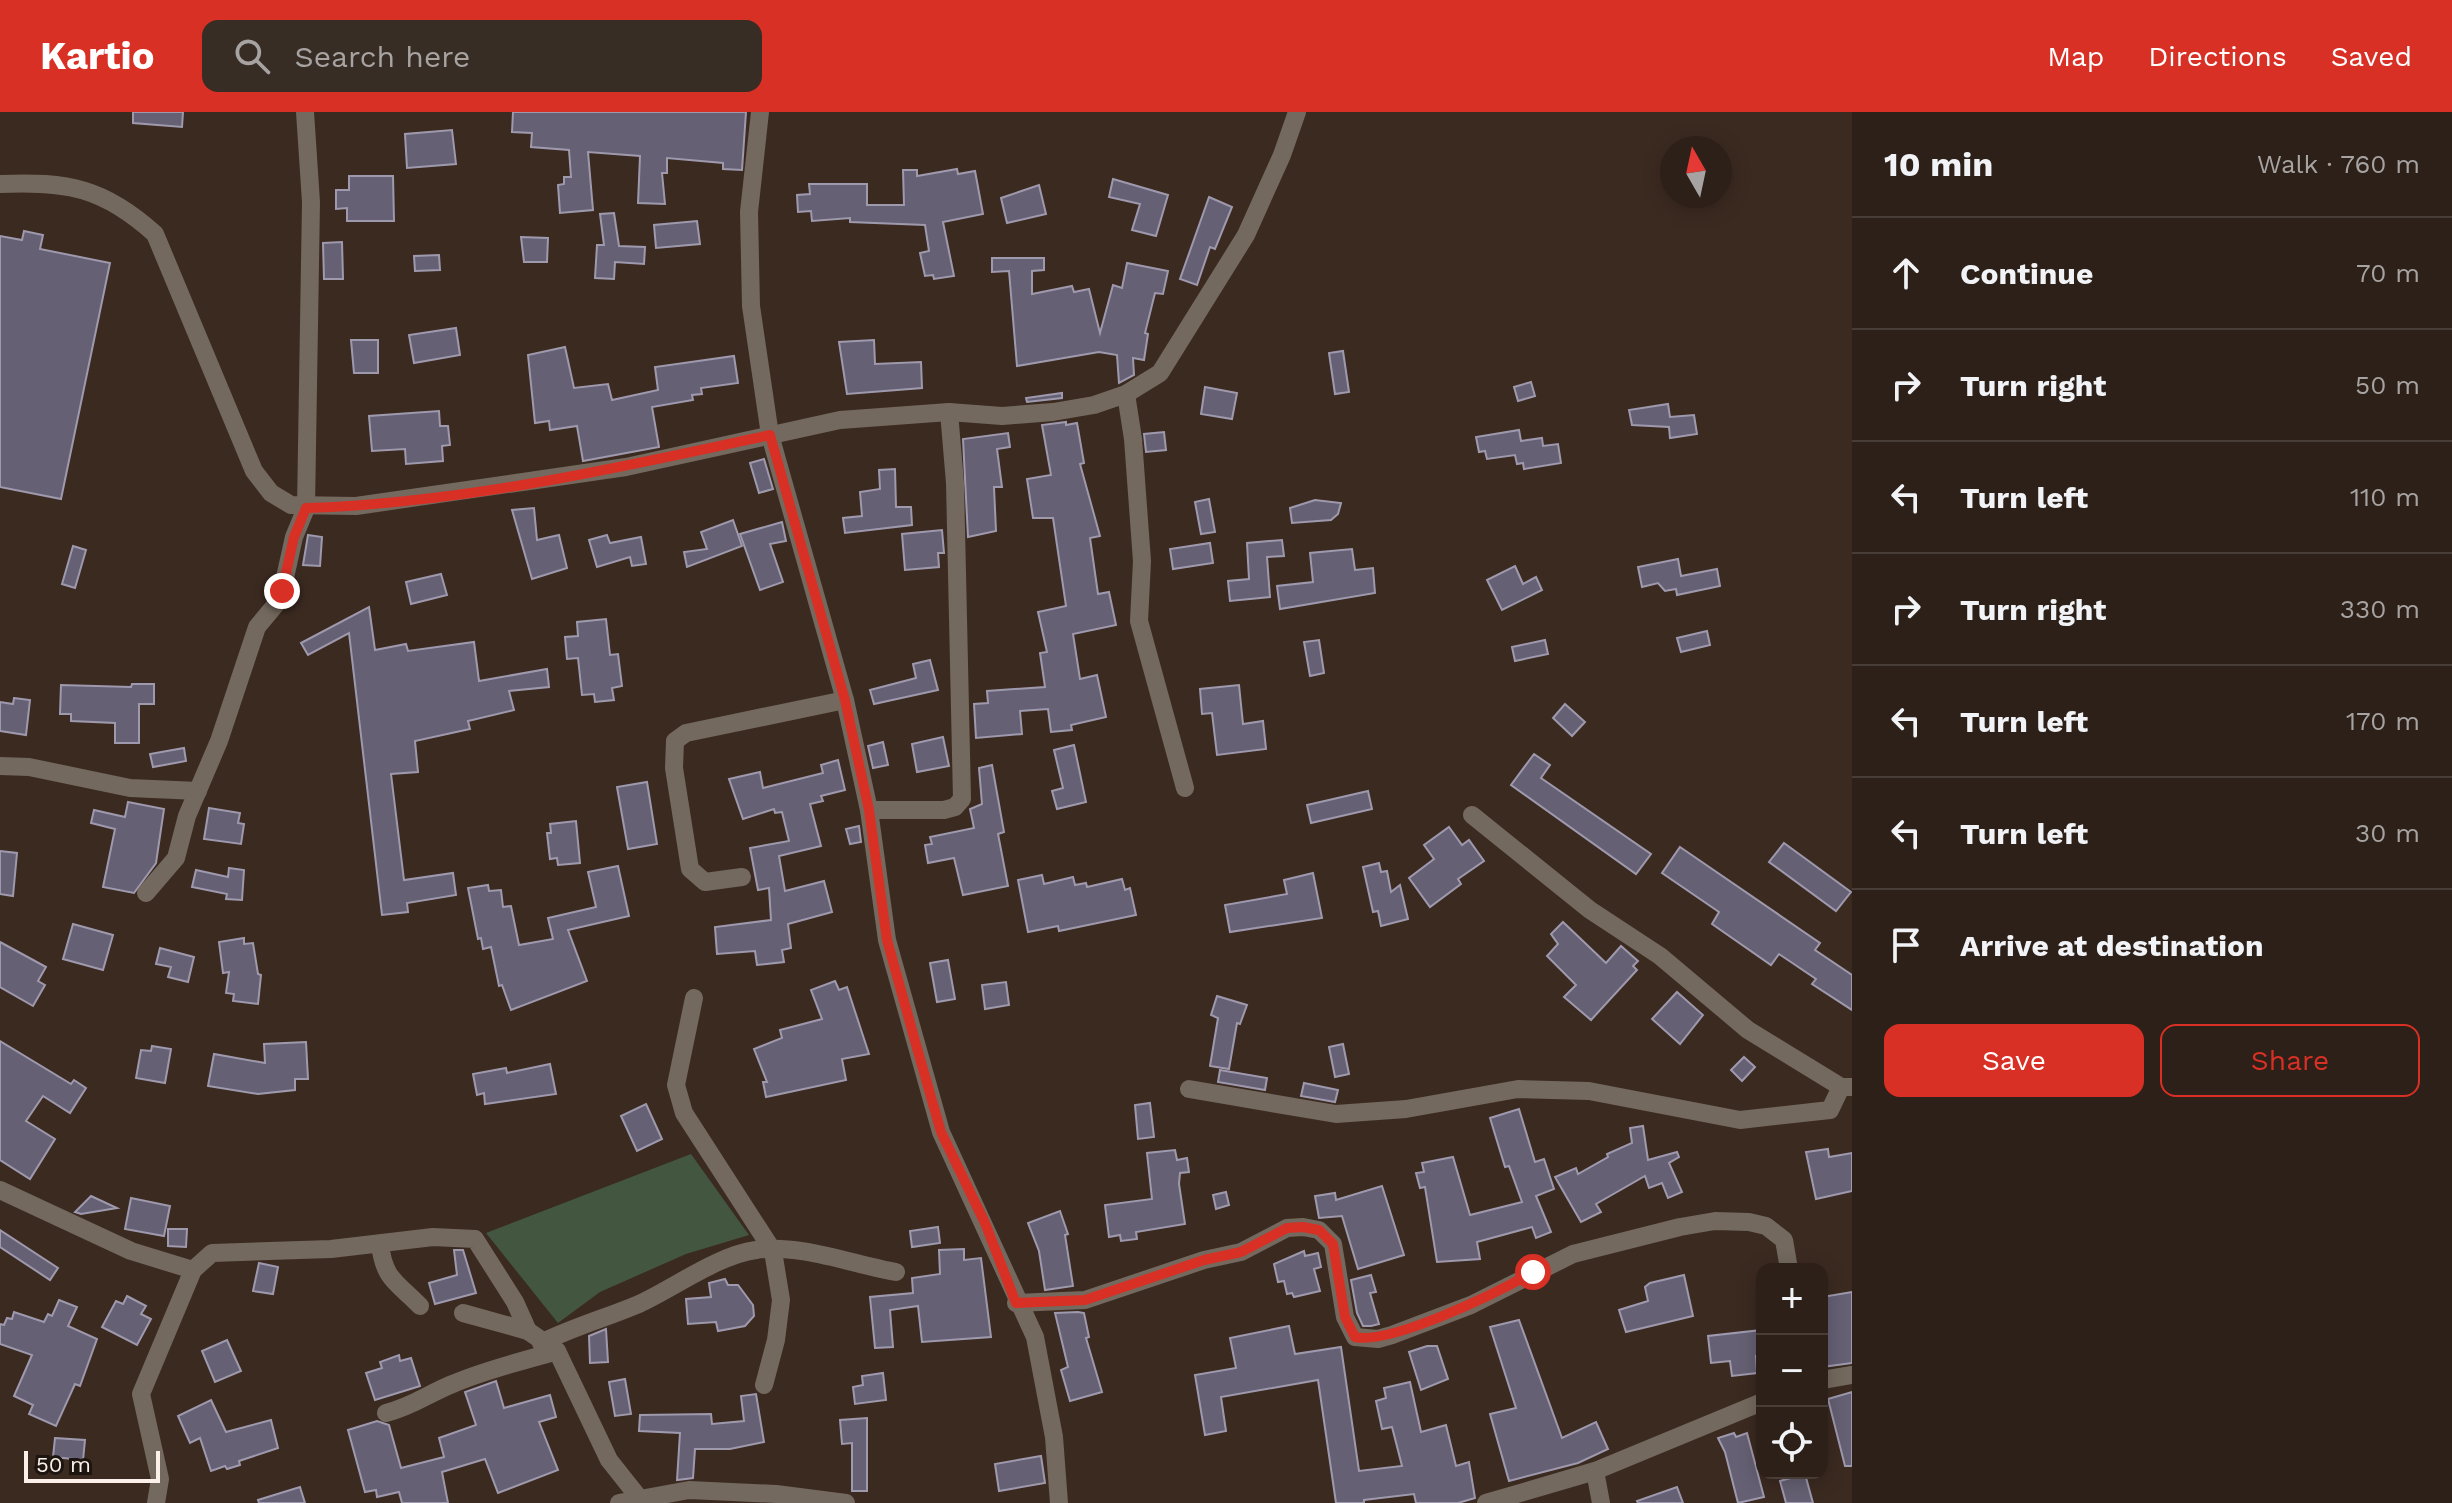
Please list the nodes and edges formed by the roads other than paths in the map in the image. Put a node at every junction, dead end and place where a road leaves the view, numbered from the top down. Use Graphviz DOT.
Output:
graph roads {
  1 [pos="305,112"];
  2 [pos="760,112"];
  3 [pos="1297,112"];
  4 [pos="0,184"];
  5 [pos="1126,394"];
  6 [pos="949,412"];
  7 [pos="770,435"];
  8 [pos="306,508"];
  9 [pos="845,700"];
  10 [pos="0,766"];
  11 [pos="1185,788"];
  12 [pos="198,791"];
  13 [pos="869,810"];
  14 [pos="1472,815"];
  15 [pos="742,877"];
  16 [pos="146,893"];
  17 [pos="694,998"];
  18 [pos="1846,1087"];
  19 [pos="1189,1089"];
  20 [pos="0,1190"];
  21 [pos="380,1244"];
  22 [pos="773,1251"];
  23 [pos="1788,1263"];
  24 [pos="193,1270"];
  25 [pos="896,1272"];
  26 [pos="1016,1303"];
  27 [pos="420,1306"];
  28 [pos="463,1313"];
  29 [pos="542,1342"];
  30 [pos="1852,1375"];
  31 [pos="1828,1379"];
  32 [pos="764,1385"];
  33 [pos="1756,1404"];
  34 [pos="386,1413"];
  35 [pos="1595,1471"];
  36 [pos="640,1501"];
  37 [pos="156,1503"];
  38 [pos="619,1503"];
  39 [pos="846,1503"];
  40 [pos="1059,1503"];
  41 [pos="1486,1503"];
  42 [pos="1601,1503"];
  1 -- 8 [label="street"];
  2 -- 7 [label="street"];
  3 -- 5 [label="street"];
  4 -- 8 [label="street"];
  5 -- 6 [label="street"];
  5 -- 11 [label="street"];
  6 -- 7 [label="street"];
  6 -- 13 [label="street"];
  7 -- 8 [label="street"];
  7 -- 9 [label="street"];
  8 -- 12 [label="street"];
  9 -- 13 [label="street"];
  9 -- 15 [label="street"];
  10 -- 12 [label="street"];
  12 -- 16 [label="street"];
  13 -- 26 [label="street"];
  14 -- 18 [label="street"];
  17 -- 22 [label="street"];
  18 -- 19 [label="street"];
  20 -- 24 [label="street"];
  21 -- 24 [label="street"];
  21 -- 27 [label="street"];
  21 -- 29 [label="street"];
  22 -- 25 [label="street"];
  22 -- 29 [label="street"];
  22 -- 32 [label="street"];
  23 -- 26 [label="street"];
  24 -- 37 [label="street"];
  26 -- 40 [label="street"];
  28 -- 29 [label="street"];
  29 -- 34 [label="street"];
  29 -- 36 [label="street"];
  30 -- 31 [label="street"];
  33 -- 35 [label="street"];
  35 -- 41 [label="street"];
  35 -- 42 [label="street"];
  36 -- 38 [label="street"];
  36 -- 39 [label="street"];
}
